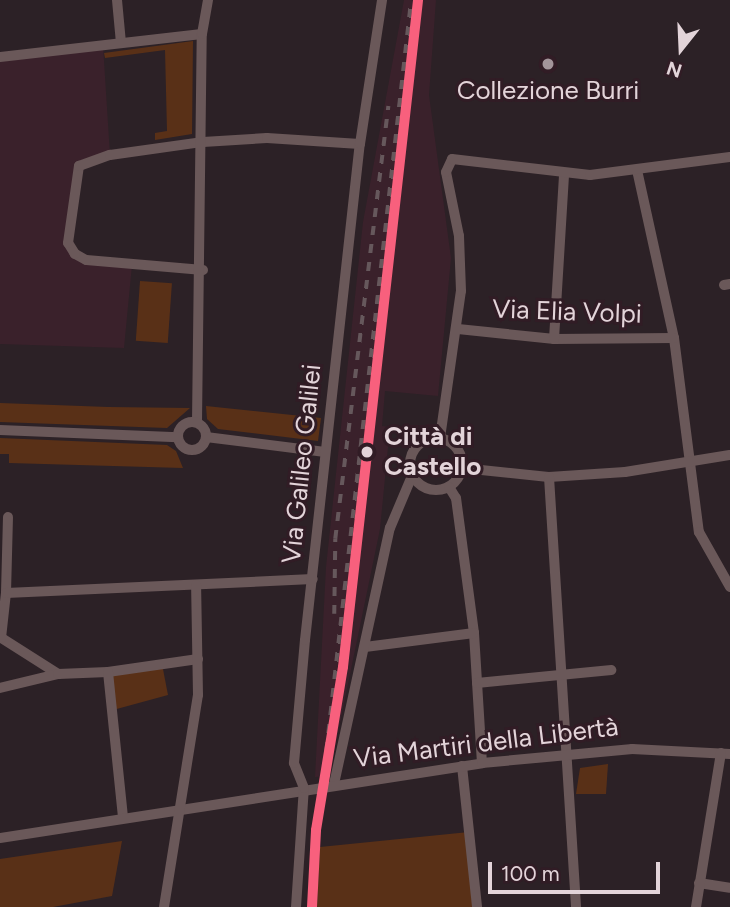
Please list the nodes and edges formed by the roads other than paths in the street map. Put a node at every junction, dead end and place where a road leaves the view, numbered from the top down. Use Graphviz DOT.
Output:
graph roads {
  1 [pos="117,0"];
  2 [pos="208,0"];
  3 [pos="382,0"];
  4 [pos="202,34"];
  5 [pos="121,43"];
  6 [pos="0,57"];
  7 [pos="203,142"];
  8 [pos="360,144"];
  9 [pos="730,157"];
  10 [pos="637,170"];
  11 [pos="564,175"];
  12 [pos="202,270"];
  13 [pos="458,329"];
  14 [pos="674,338"];
  15 [pos="554,339"];
  16 [pos="197,422"];
  17 [pos="0,430"];
  18 [pos="178,437"];
  19 [pos="206,437"];
  20 [pos="440,438"];
  21 [pos="326,452"];
  22 [pos="730,455"];
  23 [pos="688,463"];
  24 [pos="462,468"];
  25 [pos="412,476"];
  26 [pos="549,477"];
  27 [pos="449,487"];
  28 [pos="8,517"];
  29 [pos="313,579"];
  30 [pos="196,585"];
  31 [pos="730,587"];
  32 [pos="6,593"];
  33 [pos="474,633"];
  34 [pos="0,637"];
  35 [pos="365,648"];
  36 [pos="198,659"];
  37 [pos="611,670"];
  38 [pos="108,672"];
  39 [pos="58,674"];
  40 [pos="562,674"];
  41 [pos="477,682"];
  42 [pos="0,688"];
  43 [pos="568,754"];
  44 [pos="725,754"];
  45 [pos="482,763"];
  46 [pos="461,766"];
  47 [pos="334,784"];
  48 [pos="304,788"];
  49 [pos="181,808"];
  50 [pos="123,818"];
  51 [pos="0,838"];
  52 [pos="699,883"];
  53 [pos="730,888"];
  54 [pos="576,906"];
  55 [pos="164,907"];
  56 [pos="296,907"];
  57 [pos="477,907"];
  58 [pos="696,907"];
  1 -- 5 [label="street"];
  2 -- 4 [label="street"];
  3 -- 8 [label="street, Via Galileo Galilei"];
  4 -- 5 [label="street"];
  4 -- 7 [label="street"];
  5 -- 6 [label="street"];
  7 -- 8 [label="street"];
  7 -- 12 [label="street"];
  7 -- 12 [label="street"];
  8 -- 21 [label="street, Via Galileo Galilei"];
  9 -- 10 [label="street"];
  10 -- 11 [label="street"];
  10 -- 14 [label="street"];
  11 -- 13 [label="street"];
  11 -- 15 [label="street"];
  12 -- 16 [label="street"];
  13 -- 15 [label="street, Via Elia Volpi"];
  13 -- 20 [label="street"];
  14 -- 15 [label="street, Via Elia Volpi"];
  14 -- 23 [label="street"];
  16 -- 18 [label="street"];
  16 -- 19 [label="street"];
  17 -- 18 [label="street"];
  18 -- 19 [label="street"];
  19 -- 21 [label="street"];
  20 -- 24 [label="street"];
  20 -- 25 [label="street"];
  21 -- 29 [label="street, Via Galileo Galilei"];
  22 -- 23 [label="street"];
  23 -- 26 [label="street"];
  23 -- 31 [label="street"];
  24 -- 26 [label="street"];
  24 -- 27 [label="street"];
  25 -- 27 [label="street"];
  25 -- 35 [label="street"];
  26 -- 40 [label="street"];
  27 -- 33 [label="street"];
  28 -- 32 [label="street"];
  29 -- 30 [label="street"];
  29 -- 48 [label="street, Via Galileo Galilei"];
  30 -- 32 [label="street"];
  30 -- 36 [label="street"];
  32 -- 34 [label="street"];
  33 -- 35 [label="street"];
  33 -- 41 [label="street"];
  34 -- 39 [label="street"];
  35 -- 47 [label="street"];
  36 -- 38 [label="street"];
  36 -- 49 [label="street"];
  37 -- 40 [label="street"];
  38 -- 39 [label="street"];
  38 -- 50 [label="street"];
  39 -- 42 [label="street"];
  40 -- 41 [label="street"];
  40 -- 43 [label="street"];
  41 -- 45 [label="street"];
  43 -- 44 [label="street, Via Martiri della Libertà"];
  43 -- 45 [label="street, Via Martiri della Libertà"];
  43 -- 54 [label="street"];
  44 -- 52 [label="street"];
  45 -- 46 [label="street, Via Martiri della Libertà"];
  46 -- 47 [label="street, Via Martiri della Libertà"];
  46 -- 57 [label="street"];
  47 -- 48 [label="street, Via Martiri della Libertà"];
  48 -- 49 [label="street, Via Martiri della Libertà"];
  48 -- 56 [label="street, Via Galileo Galilei"];
  49 -- 50 [label="street, Via Martiri della Libertà"];
  49 -- 55 [label="street"];
  50 -- 51 [label="street, Via Martiri della Libertà"];
  52 -- 53 [label="street"];
  52 -- 58 [label="street"];
}
